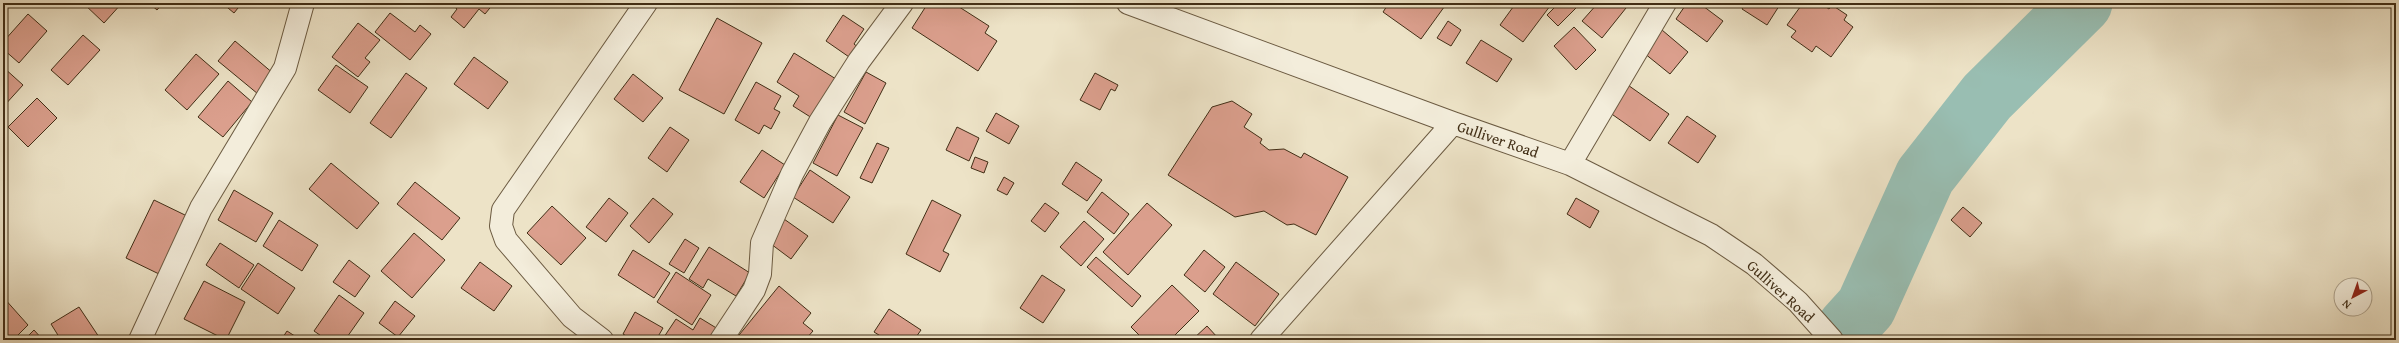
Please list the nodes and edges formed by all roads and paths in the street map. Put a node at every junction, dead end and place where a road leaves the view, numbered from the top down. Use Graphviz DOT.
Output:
graph roads {
  1 [pos="303,3"];
  2 [pos="646,3"];
  3 [pos="902,3"];
  4 [pos="1128,3"];
  5 [pos="1665,3"];
  6 [pos="1453,123"];
  7 [pos="1570,164"];
  8 [pos="140,340"];
  9 [pos="602,340"];
  10 [pos="721,340"];
  11 [pos="1261,340"];
  12 [pos="1832,340"];
  1 -- 8 [label="street"];
  2 -- 9 [label="street"];
  3 -- 10 [label="street"];
  4 -- 6 [label="street, Gulliver Road"];
  5 -- 7 [label="street"];
  6 -- 7 [label="street, Gulliver Road"];
  6 -- 11 [label="street"];
  7 -- 12 [label="street, Gulliver Road"];
}
